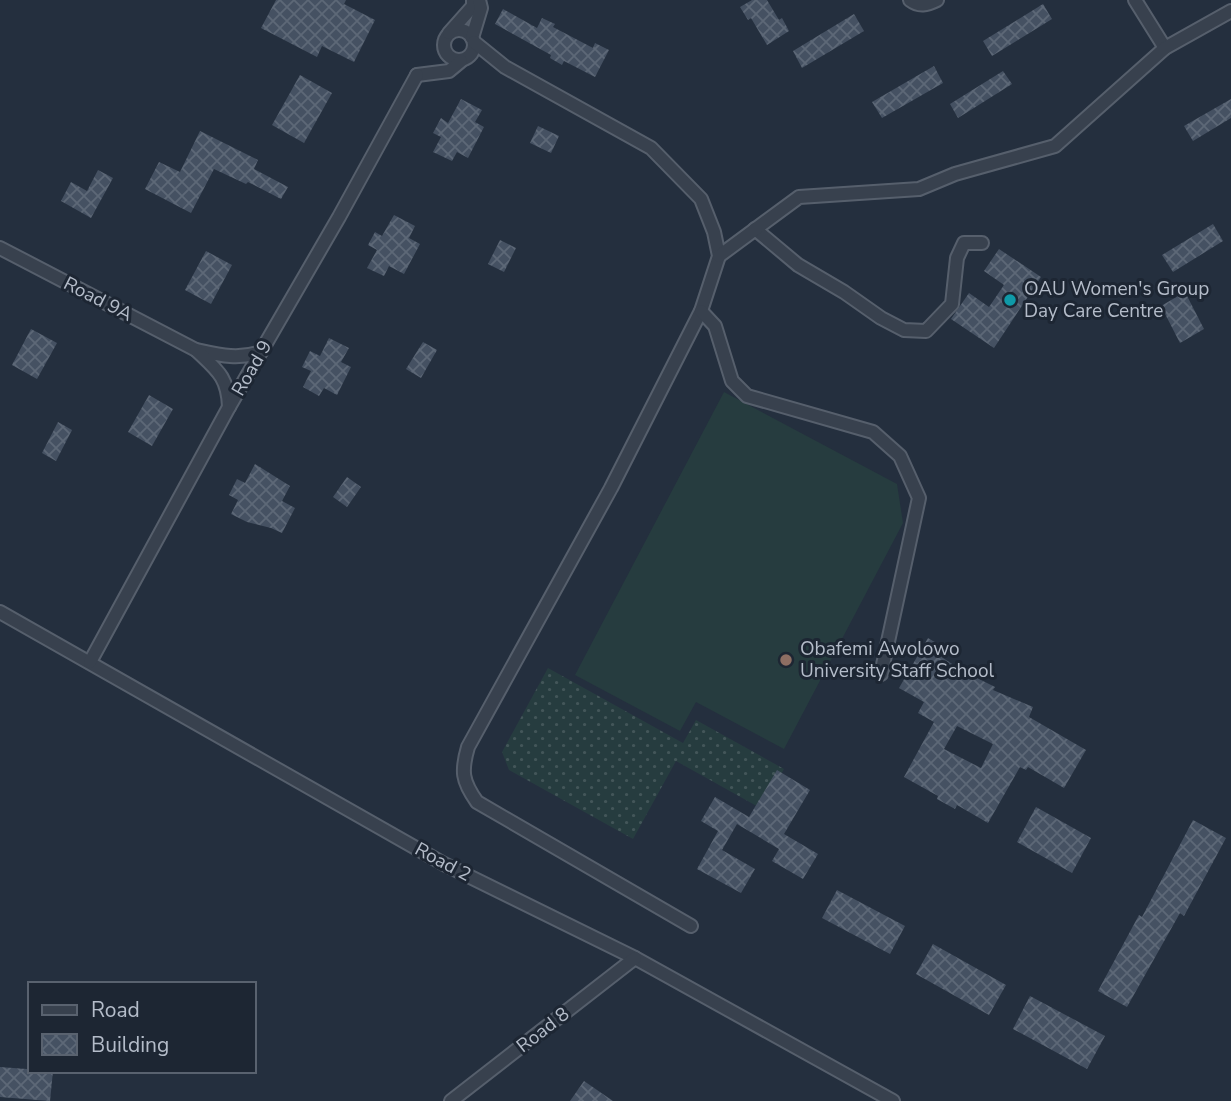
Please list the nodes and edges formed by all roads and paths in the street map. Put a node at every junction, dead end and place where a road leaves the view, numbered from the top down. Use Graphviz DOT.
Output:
graph roads {
  1 [pos="473,0"];
  2 [pos="479,0"];
  3 [pos="910,0"];
  4 [pos="937,0"];
  5 [pos="1135,0"];
  6 [pos="1231,11"];
  7 [pos="446,38"];
  8 [pos="473,40"];
  9 [pos="1165,48"];
  10 [pos="463,60"];
  11 [pos="505,67"];
  12 [pos="417,75"];
  13 [pos="755,229"];
  14 [pos="982,243"];
  15 [pos="0,248"];
  16 [pos="719,256"];
  17 [pos="701,311"];
  18 [pos="196,350"];
  19 [pos="261,352"];
  20 [pos="229,407"];
  21 [pos="0,612"];
  22 [pos="90,662"];
  23 [pos="881,674"];
  24 [pos="691,926"];
  25 [pos="635,958"];
  26 [pos="451,1101"];
  27 [pos="893,1101"];
  1 -- 7 [label="street"];
  2 -- 8 [label="street"];
  3 -- 4 [label="street"];
  5 -- 9 [label="street"];
  6 -- 9 [label="street"];
  7 -- 8 [label="street"];
  7 -- 10 [label="street"];
  7 -- 12 [label="street"];
  8 -- 10 [label="street"];
  8 -- 11 [label="street"];
  9 -- 13 [label="street"];
  10 -- 11 [label="street"];
  10 -- 12 [label="street"];
  11 -- 16 [label="street"];
  12 -- 19 [label="street, Road 9"];
  13 -- 14 [label="street"];
  13 -- 16 [label="street"];
  15 -- 18 [label="street, Road 9A"];
  16 -- 17 [label="street"];
  17 -- 23 [label="street"];
  17 -- 24 [label="street"];
  18 -- 19 [label="street"];
  18 -- 20 [label="street"];
  19 -- 20 [label="street, Road 9"];
  20 -- 22 [label="street, Road 9"];
  21 -- 22 [label="street, Road 2"];
  22 -- 25 [label="street, Road 2"];
  25 -- 26 [label="street, Road 8"];
  25 -- 27 [label="street, Road 2"];
}
